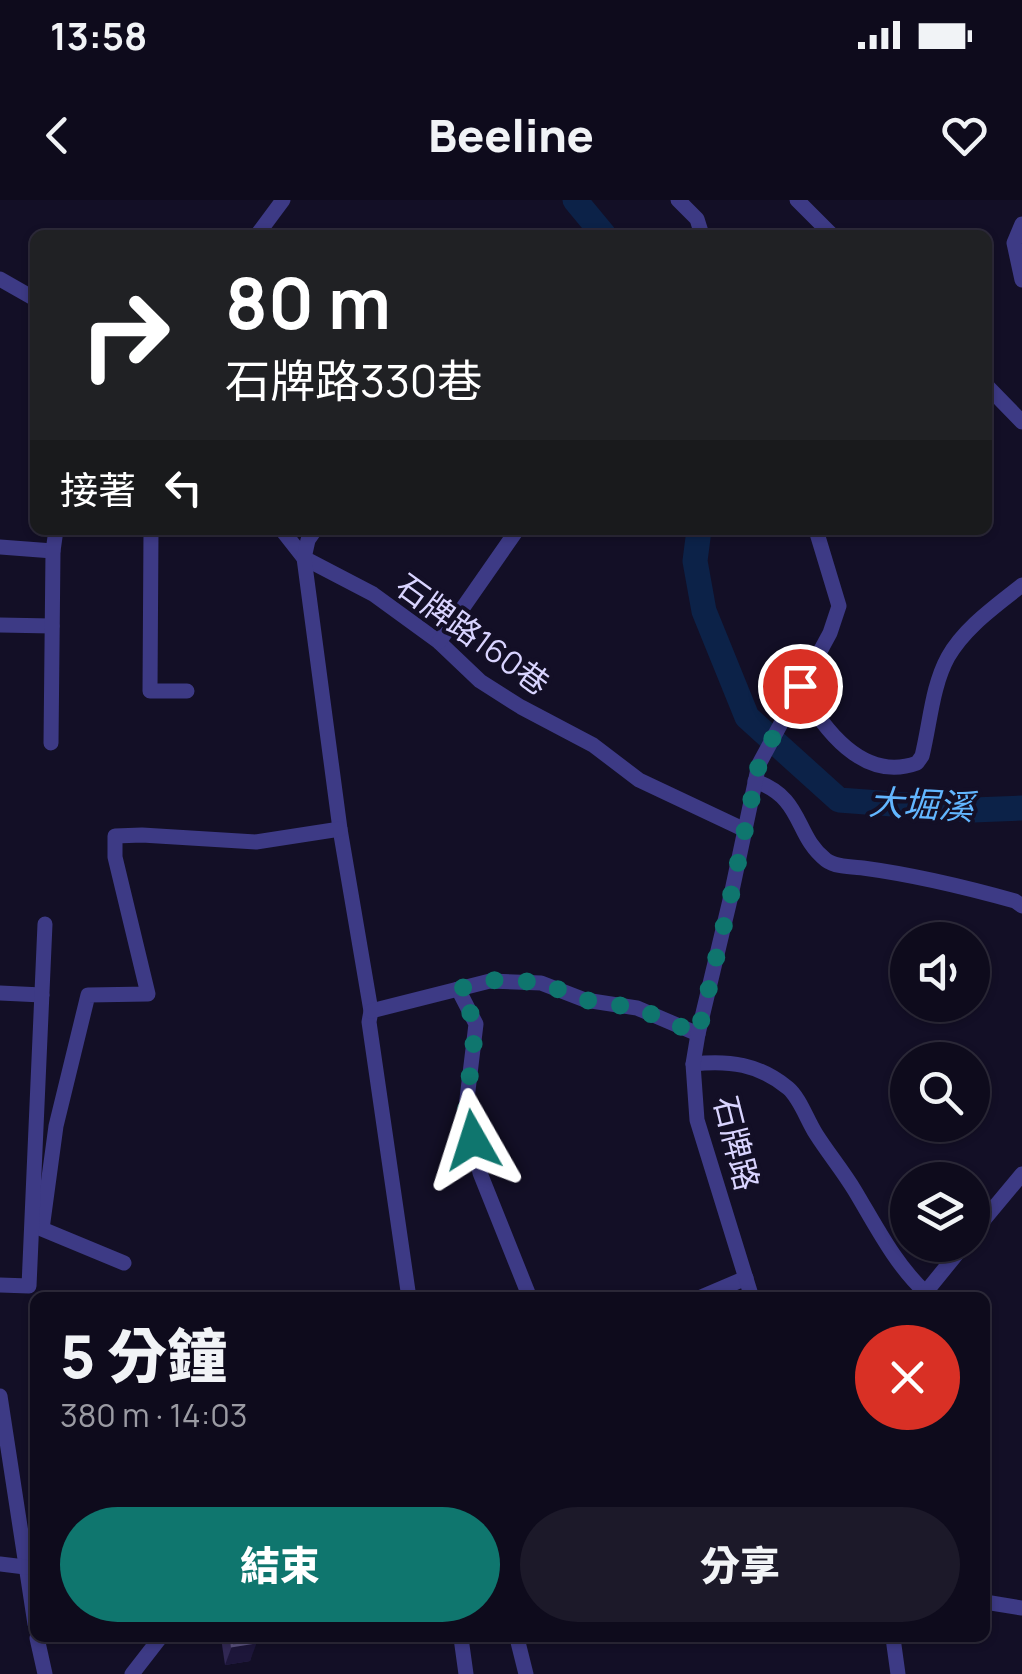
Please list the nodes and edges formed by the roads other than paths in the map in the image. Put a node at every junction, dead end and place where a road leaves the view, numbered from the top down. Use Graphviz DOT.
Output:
graph roads {
  1 [pos="283,200"];
  2 [pos="678,200"];
  3 [pos="796,200"];
  4 [pos="1022,224"];
  5 [pos="261,230"];
  6 [pos="701,230"];
  7 [pos="827,230"];
  8 [pos="0,280"];
  9 [pos="1022,280"];
  10 [pos="30,295"];
  11 [pos="992,391"];
  12 [pos="1021,419"];
  13 [pos="56,535"];
  14 [pos="152,535"];
  15 [pos="286,535"];
  16 [pos="311,535"];
  17 [pos="514,535"];
  18 [pos="818,535"];
  19 [pos="0,547"];
  20 [pos="54,551"];
  21 [pos="304,558"];
  22 [pos="1022,585"];
  23 [pos="0,624"];
  24 [pos="52,626"];
  25 [pos="439,642"];
  26 [pos="800,686"];
  27 [pos="187,691"];
  28 [pos="50,742"];
  29 [pos="755,781"];
  30 [pos="340,828"];
  31 [pos="745,830"];
  32 [pos="1022,906"];
  33 [pos="45,924"];
  34 [pos="458,989"];
  35 [pos="0,993"];
  36 [pos="42,995"];
  37 [pos="371,1012"];
  38 [pos="698,1034"];
  39 [pos="694,1064"];
  40 [pos="1022,1174"];
  41 [pos="990,1212"];
  42 [pos="950,1262"];
  43 [pos="124,1263"];
  44 [pos="746,1278"];
  45 [pos="0,1285"];
  46 [pos="409,1292"];
  47 [pos="528,1292"];
  48 [pos="713,1292"];
  49 [pos="750,1292"];
  50 [pos="921,1292"];
  51 [pos="925,1292"];
  52 [pos="0,1396"];
  53 [pos="0,1564"];
  54 [pos="25,1567"];
  55 [pos="30,1596"];
  56 [pos="990,1603"];
  57 [pos="1022,1608"];
  58 [pos="38,1642"];
  59 [pos="157,1642"];
  60 [pos="462,1642"];
  61 [pos="518,1642"];
  62 [pos="894,1642"];
  63 [pos="44,1674"];
  64 [pos="132,1674"];
  65 [pos="466,1674"];
  66 [pos="526,1674"];
  67 [pos="898,1674"];
  1 -- 5 [label="street"];
  2 -- 6 [label="street"];
  3 -- 7 [label="street"];
  4 -- 9 [label="street"];
  8 -- 10 [label="street"];
  11 -- 12 [label="street"];
  13 -- 20 [label="street"];
  14 -- 27 [label="street"];
  15 -- 21 [label="street, 石牌路160巷"];
  16 -- 21 [label="street"];
  17 -- 25 [label="street"];
  18 -- 26 [label="street"];
  19 -- 20 [label="street"];
  20 -- 24 [label="street"];
  21 -- 25 [label="street, 石牌路160巷"];
  21 -- 30 [label="street"];
  22 -- 26 [label="street"];
  23 -- 24 [label="street"];
  24 -- 28 [label="street"];
  25 -- 31 [label="street, 石牌路160巷"];
  26 -- 29 [label="street, 石牌路"];
  29 -- 31 [label="street, 石牌路"];
  29 -- 32 [label="street"];
  30 -- 37 [label="street"];
  30 -- 43 [label="street"];
  31 -- 38 [label="street, 石牌路"];
  33 -- 36 [label="street"];
  34 -- 37 [label="street"];
  34 -- 38 [label="street"];
  34 -- 47 [label="street"];
  35 -- 36 [label="street"];
  36 -- 45 [label="street"];
  37 -- 46 [label="street"];
  38 -- 39 [label="street, 石牌路"];
  39 -- 44 [label="street, 石牌路"];
  39 -- 50 [label="street"];
  40 -- 41 [label="street"];
  42 -- 51 [label="street"];
  44 -- 48 [label="street"];
  44 -- 49 [label="street, 石牌路"];
  52 -- 54 [label="street"];
  53 -- 54 [label="street"];
  54 -- 55 [label="street"];
  56 -- 57 [label="street"];
  58 -- 63 [label="street"];
  59 -- 64 [label="street"];
  60 -- 65 [label="street"];
  61 -- 66 [label="street"];
  62 -- 67 [label="street"];
}
